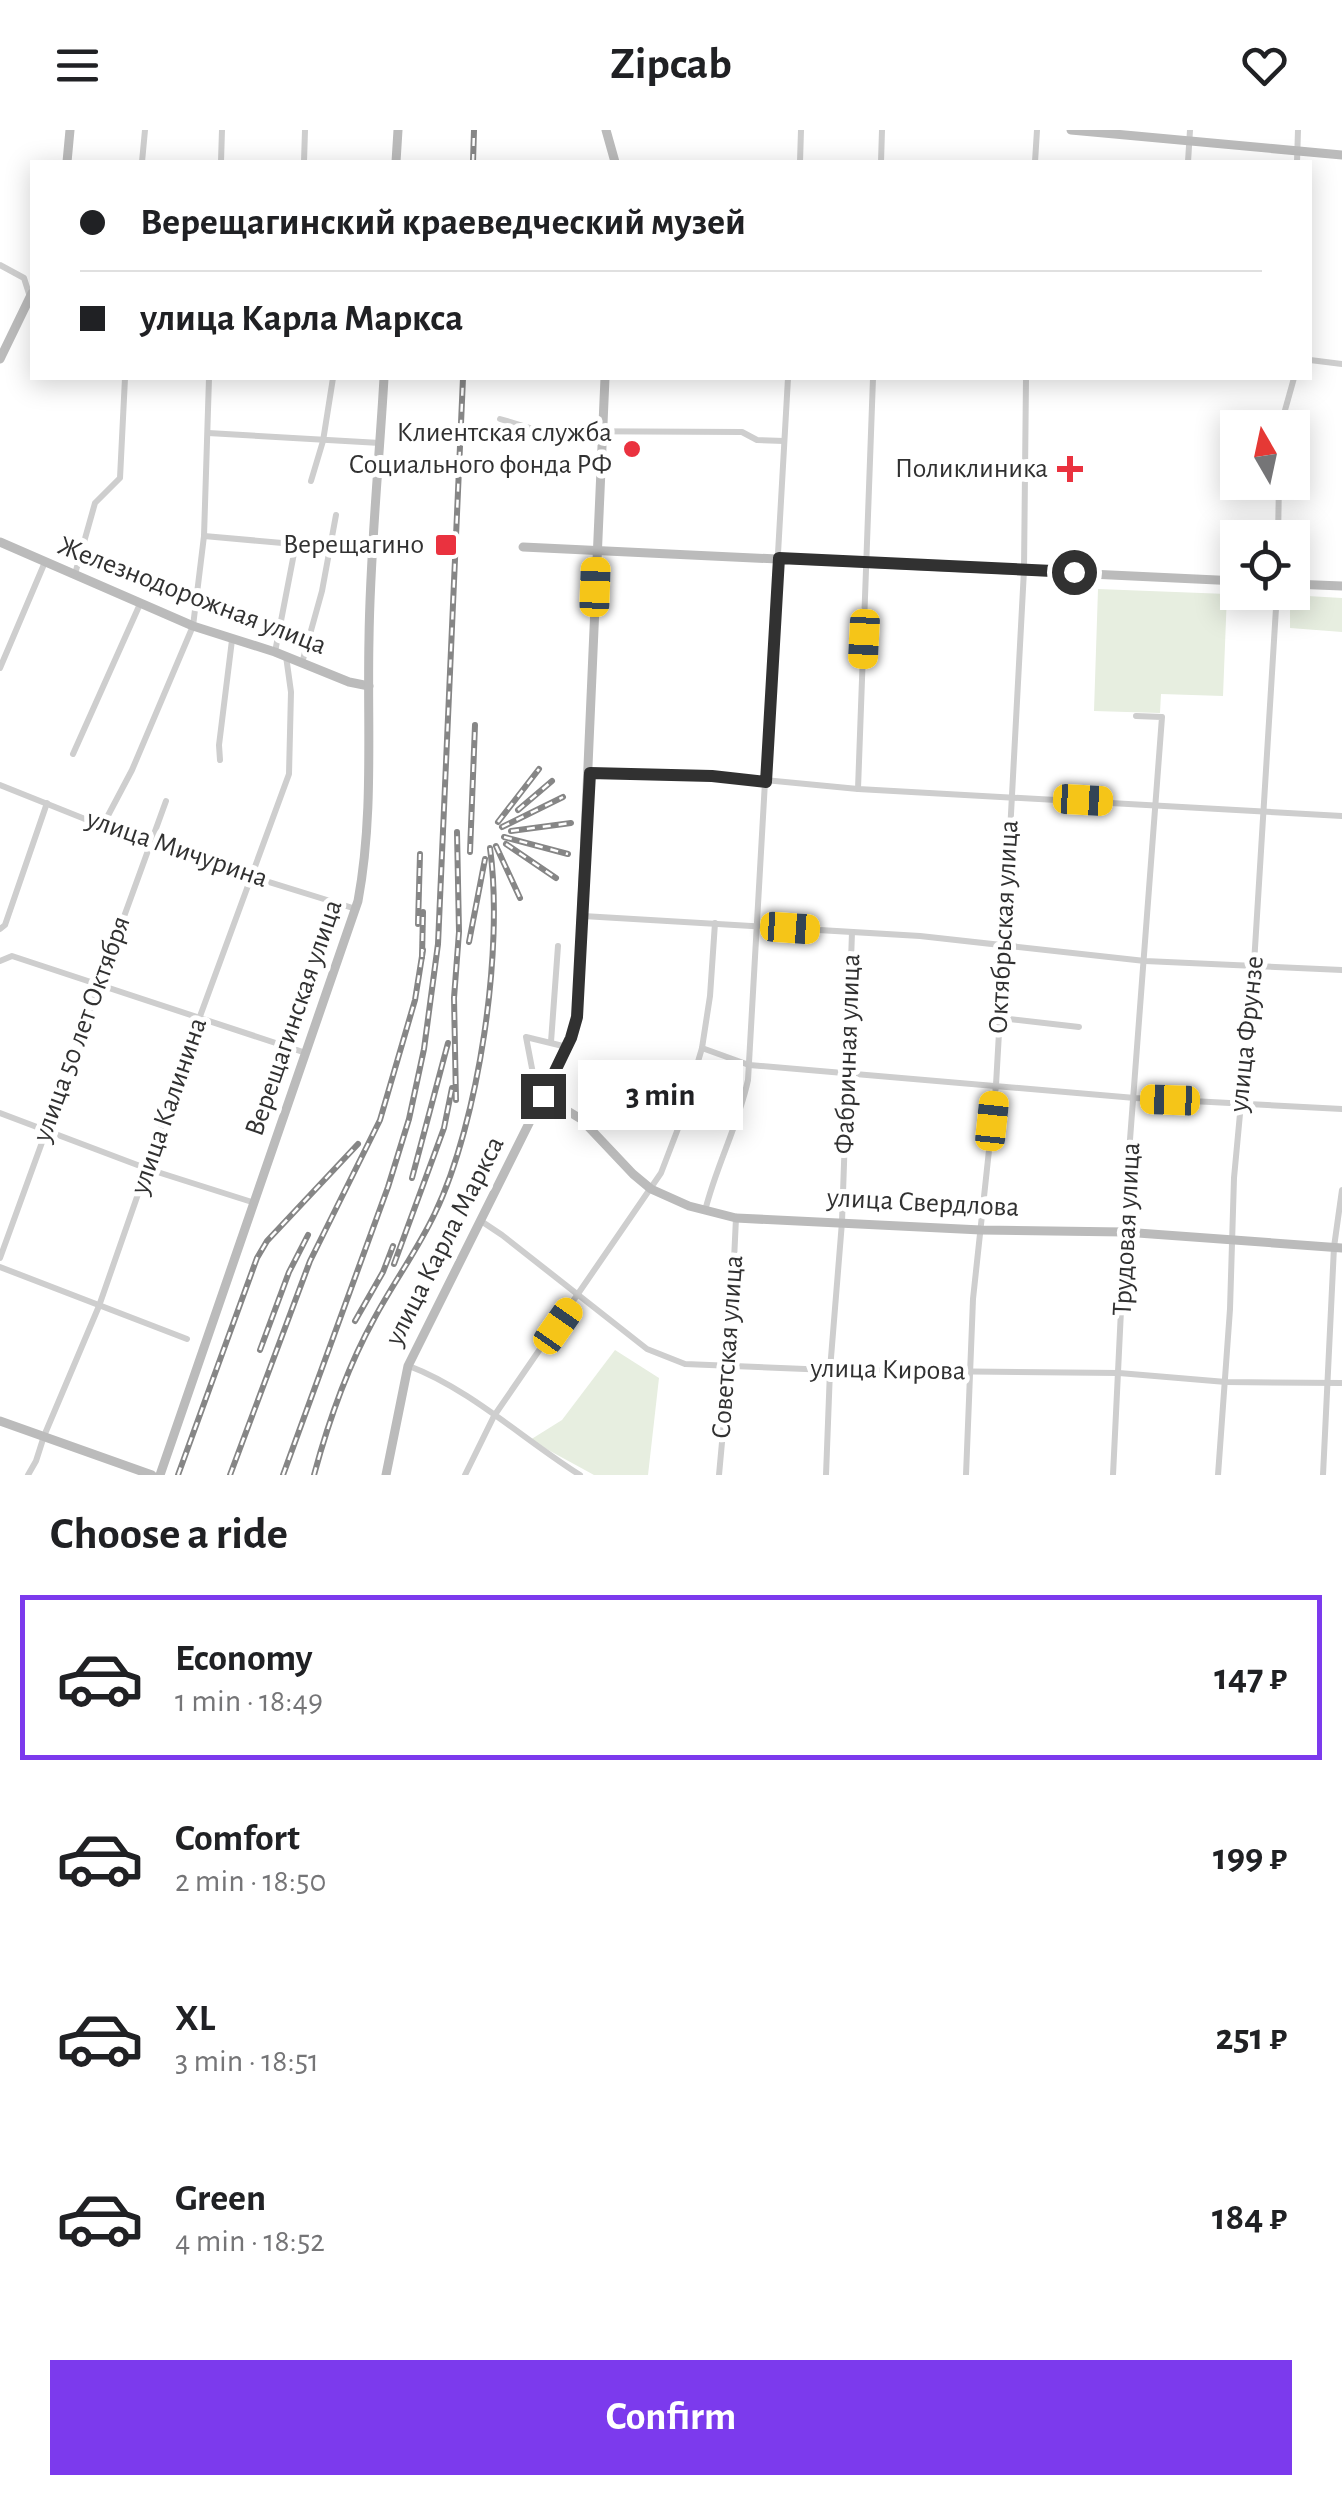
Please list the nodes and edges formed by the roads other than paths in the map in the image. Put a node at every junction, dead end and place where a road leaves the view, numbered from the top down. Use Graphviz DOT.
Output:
graph roads {
  1 [pos="70,130"];
  2 [pos="146,130"];
  3 [pos="222,130"];
  4 [pos="305,130"];
  5 [pos="398,130"];
  6 [pos="606,130"];
  7 [pos="801,130"];
  8 [pos="882,130"];
  9 [pos="1036,130"];
  10 [pos="1071,130"];
  11 [pos="1298,130"];
  12 [pos="1190,136"];
  13 [pos="1298,150"];
  14 [pos="1342,155"];
  15 [pos="67,160"];
  16 [pos="142,160"];
  17 [pos="222,160"];
  18 [pos="304,160"];
  19 [pos="396,160"];
  20 [pos="614,160"];
  21 [pos="800,160"];
  22 [pos="881,160"];
  23 [pos="1035,160"];
  24 [pos="1297,160"];
  25 [pos="0,266"];
  26 [pos="30,293"];
  27 [pos="30,302"];
  28 [pos="0,359"];
  29 [pos="1312,360"];
  30 [pos="1342,364"];
  31 [pos="125,380"];
  32 [pos="209,380"];
  33 [pos="332,380"];
  34 [pos="384,380"];
  35 [pos="606,380"];
  36 [pos="788,380"];
  37 [pos="872,380"];
  38 [pos="1026,380"];
  39 [pos="1293,380"];
  40 [pos="1285,410"];
  41 [pos="500,419"];
  42 [pos="602,432"];
  43 [pos="208,433"];
  44 [pos="323,440"];
  45 [pos="784,440"];
  46 [pos="380,443"];
  47 [pos="311,480"];
  48 [pos="336,514"];
  49 [pos="204,536"];
  50 [pos="0,542"];
  51 [pos="296,543"];
  52 [pos="330,548"];
  53 [pos="523,548"];
  54 [pos="373,551"];
  55 [pos="596,552"];
  56 [pos="779,558"];
  57 [pos="45,562"];
  58 [pos="867,564"];
  59 [pos="1024,570"];
  60 [pos="75,574"];
  61 [pos="1220,580"];
  62 [pos="1310,585"];
  63 [pos="1342,586"];
  64 [pos="140,604"];
  65 [pos="1276,610"];
  66 [pos="193,626"];
  67 [pos="0,637"];
  68 [pos="232,640"];
  69 [pos="12,641"];
  70 [pos="281,654"];
  71 [pos="302,663"];
  72 [pos="0,668"];
  73 [pos="369,686"];
  74 [pos="1136,716"];
  75 [pos="73,754"];
  76 [pos="220,760"];
  77 [pos="590,773"];
  78 [pos="766,782"];
  79 [pos="0,785"];
  80 [pos="858,790"];
  81 [pos="1010,796"];
  82 [pos="166,801"];
  83 [pos="47,803"];
  84 [pos="1155,804"];
  85 [pos="1264,812"];
  86 [pos="1342,816"];
  87 [pos="103,825"];
  88 [pos="150,845"];
  89 [pos="252,878"];
  90 [pos="356,909"];
  91 [pos="584,916"];
  92 [pos="714,923"];
  93 [pos="758,926"];
  94 [pos="0,929"];
  95 [pos="852,932"];
  96 [pos="558,946"];
  97 [pos="1004,946"];
  98 [pos="0,961"];
  99 [pos="1144,961"];
  100 [pos="1254,964"];
  101 [pos="1342,970"];
  102 [pos="98,986"];
  103 [pos="1000,1018"];
  104 [pos="199,1019"];
  105 [pos="1079,1027"];
  106 [pos="551,1042"];
  107 [pos="567,1047"];
  108 [pos="702,1048"];
  109 [pos="306,1053"];
  110 [pos="749,1065"];
  111 [pos="846,1071"];
  112 [pos="996,1085"];
  113 [pos="543,1096"];
  114 [pos="1135,1098"];
  115 [pos="1240,1102"];
  116 [pos="1342,1110"];
  117 [pos="0,1112"];
  118 [pos="45,1129"];
  119 [pos="148,1170"];
  120 [pos="651,1189"];
  121 [pos="1342,1190"];
  122 [pos="255,1202"];
  123 [pos="705,1211"];
  124 [pos="736,1218"];
  125 [pos="480,1221"];
  126 [pos="842,1222"];
  127 [pos="981,1230"];
  128 [pos="1124,1232"];
  129 [pos="1230,1240"];
  130 [pos="1338,1247"];
  131 [pos="0,1258"];
  132 [pos="0,1267"];
  133 [pos="579,1295"];
  134 [pos="99,1306"];
  135 [pos="188,1339"];
  136 [pos="408,1366"];
  137 [pos="730,1366"];
  138 [pos="830,1370"];
  139 [pos="970,1372"];
  140 [pos="1120,1373"];
  141 [pos="1226,1382"];
  142 [pos="1328,1383"];
  143 [pos="1342,1383"];
  144 [pos="494,1416"];
  145 [pos="0,1422"];
  146 [pos="44,1436"];
  147 [pos="28,1475"];
  148 [pos="152,1475"];
  149 [pos="160,1475"];
  150 [pos="386,1475"];
  151 [pos="465,1475"];
  152 [pos="580,1475"];
  153 [pos="719,1475"];
  154 [pos="826,1475"];
  155 [pos="966,1475"];
  156 [pos="1113,1475"];
  157 [pos="1218,1475"];
  158 [pos="1322,1475"];
  1 -- 15 [label="street"];
  2 -- 16 [label="street"];
  3 -- 17 [label="street"];
  4 -- 18 [label="street"];
  5 -- 19 [label="street"];
  6 -- 20 [label="street"];
  7 -- 21 [label="street"];
  8 -- 22 [label="street"];
  9 -- 23 [label="street"];
  10 -- 12 [label="street"];
  11 -- 13 [label="street"];
  12 -- 13 [label="street"];
  13 -- 14 [label="street"];
  13 -- 24 [label="street"];
  25 -- 26 [label="street"];
  27 -- 28 [label="street"];
  29 -- 30 [label="street"];
  31 -- 60 [label="street"];
  32 -- 43 [label="street"];
  33 -- 44 [label="street"];
  34 -- 46 [label="street, Верещагинская улица"];
  35 -- 42 [label="street, улица Карла Маркса"];
  36 -- 45 [label="street"];
  37 -- 58 [label="street"];
  38 -- 59 [label="street, Октябрьская улица"];
  39 -- 40 [label="street"];
  41 -- 42 [label="street"];
  42 -- 45 [label="street"];
  42 -- 55 [label="street, улица Карла Маркса"];
  43 -- 44 [label="street"];
  43 -- 49 [label="street"];
  44 -- 46 [label="street"];
  44 -- 47 [label="street"];
  45 -- 56 [label="street"];
  46 -- 54 [label="street, Верещагинская улица"];
  48 -- 52 [label="street"];
  49 -- 51 [label="street"];
  49 -- 66 [label="street"];
  50 -- 57 [label="street, Железнодорожная улица"];
  51 -- 52 [label="street"];
  51 -- 70 [label="street, улица Калинина"];
  52 -- 54 [label="street"];
  52 -- 71 [label="street"];
  53 -- 55 [label="street"];
  54 -- 73 [label="street, Верещагинская улица"];
  55 -- 56 [label="street"];
  55 -- 77 [label="street, улица Карла Маркса"];
  56 -- 58 [label="street"];
  56 -- 78 [label="street"];
  57 -- 60 [label="street, Железнодорожная улица"];
  57 -- 69 [label="street"];
  58 -- 59 [label="street"];
  58 -- 80 [label="street"];
  59 -- 61 [label="street"];
  59 -- 81 [label="street, Октябрьская улица"];
  60 -- 64 [label="street, Железнодорожная улица"];
  62 -- 63 [label="street"];
  64 -- 66 [label="street, Железнодорожная улица"];
  64 -- 75 [label="street"];
  65 -- 85 [label="street, улица Фрунзе"];
  66 -- 68 [label="street, Железнодорожная улица"];
  66 -- 87 [label="street"];
  67 -- 69 [label="street"];
  68 -- 70 [label="street, Железнодорожная улица"];
  68 -- 76 [label="street"];
  69 -- 72 [label="street"];
  70 -- 71 [label="street, Железнодорожная улица"];
  70 -- 89 [label="street, улица Калинина"];
  71 -- 73 [label="street, Железнодорожная улица"];
  73 -- 90 [label="street, Верещагинская улица"];
  74 -- 84 [label="street, Трудовая улица"];
  77 -- 78 [label="street"];
  77 -- 91 [label="street, улица Карла Маркса"];
  78 -- 80 [label="street"];
  78 -- 93 [label="street"];
  79 -- 83 [label="street, улица Мичурина"];
  80 -- 81 [label="street"];
  81 -- 84 [label="street"];
  81 -- 97 [label="street, Октябрьская улица"];
  82 -- 88 [label="street, улица 50 лет Октября"];
  83 -- 87 [label="street, улица Мичурина"];
  83 -- 94 [label="street"];
  84 -- 85 [label="street"];
  84 -- 99 [label="street, Трудовая улица"];
  85 -- 86 [label="street"];
  85 -- 100 [label="street, улица Фрунзе"];
  87 -- 88 [label="street, улица Мичурина"];
  88 -- 89 [label="street, улица Мичурина"];
  88 -- 102 [label="street, улица 50 лет Октября"];
  89 -- 90 [label="street, улица Мичурина"];
  89 -- 104 [label="street, улица Калинина"];
  90 -- 109 [label="street, Верещагинская улица"];
  91 -- 92 [label="street"];
  91 -- 107 [label="street, улица Карла Маркса"];
  92 -- 93 [label="street"];
  92 -- 108 [label="street"];
  93 -- 95 [label="street"];
  93 -- 110 [label="street"];
  95 -- 97 [label="street"];
  95 -- 111 [label="street, Фабричная улица"];
  96 -- 106 [label="street"];
  97 -- 99 [label="street"];
  97 -- 103 [label="street, Октябрьская улица"];
  98 -- 102 [label="street"];
  99 -- 100 [label="street"];
  99 -- 114 [label="street, Трудовая улица"];
  100 -- 101 [label="street"];
  100 -- 115 [label="street, улица Фрунзе"];
  102 -- 104 [label="street"];
  102 -- 118 [label="street, улица 50 лет Октября"];
  103 -- 105 [label="street"];
  103 -- 112 [label="street, Октябрьская улица"];
  104 -- 109 [label="street"];
  104 -- 119 [label="street, улица Калинина"];
  106 -- 107 [label="street"];
  106 -- 113 [label="street"];
  107 -- 113 [label="street, улица Карла Маркса"];
  108 -- 110 [label="street"];
  108 -- 120 [label="street"];
  109 -- 122 [label="street, Верещагинская улица"];
  110 -- 111 [label="street"];
  110 -- 123 [label="street"];
  111 -- 112 [label="street"];
  111 -- 126 [label="street, Фабричная улица"];
  112 -- 114 [label="street"];
  112 -- 127 [label="street, Октябрьская улица"];
  113 -- 120 [label="street, улица Свердлова"];
  113 -- 125 [label="street, улица Карла Маркса"];
  114 -- 115 [label="street"];
  114 -- 128 [label="street, Трудовая улица"];
  115 -- 116 [label="street"];
  115 -- 129 [label="street, улица Фрунзе"];
  117 -- 118 [label="street"];
  118 -- 119 [label="street"];
  118 -- 131 [label="street, улица 50 лет Октября"];
  119 -- 122 [label="street"];
  119 -- 134 [label="street, улица Калинина"];
  120 -- 123 [label="street, улица Свердлова"];
  120 -- 133 [label="street"];
  121 -- 130 [label="street"];
  122 -- 149 [label="street, Верещагинская улица"];
  123 -- 124 [label="street, улица Свердлова"];
  124 -- 126 [label="street, улица Свердлова"];
  124 -- 137 [label="street, Советская улица"];
  125 -- 133 [label="street, улица Кирова"];
  125 -- 136 [label="street, улица Карла Маркса"];
  126 -- 127 [label="street, улица Свердлова"];
  126 -- 138 [label="street, Фабричная улица"];
  127 -- 128 [label="street, улица Свердлова"];
  127 -- 139 [label="street, Октябрьская улица"];
  128 -- 129 [label="street, улица Свердлова"];
  128 -- 140 [label="street, Трудовая улица"];
  129 -- 130 [label="street, улица Свердлова"];
  129 -- 141 [label="street, улица Фрунзе"];
  130 -- 142 [label="street"];
  132 -- 134 [label="street"];
  133 -- 137 [label="street, улица Кирова"];
  133 -- 144 [label="street"];
  134 -- 135 [label="street"];
  134 -- 146 [label="street, улица Калинина"];
  136 -- 144 [label="street"];
  136 -- 150 [label="street, улица Карла Маркса"];
  137 -- 138 [label="street, улица Кирова"];
  137 -- 153 [label="street, Советская улица"];
  138 -- 139 [label="street, улица Кирова"];
  138 -- 154 [label="street, Фабричная улица"];
  139 -- 140 [label="street, улица Кирова"];
  139 -- 155 [label="street, Октябрьская улица"];
  140 -- 141 [label="street, улица Кирова"];
  140 -- 156 [label="street, Трудовая улица"];
  141 -- 142 [label="street, улица Кирова"];
  141 -- 157 [label="street, улица Фрунзе"];
  142 -- 143 [label="street, улица Кирова"];
  142 -- 158 [label="street"];
  144 -- 151 [label="street"];
  144 -- 152 [label="street"];
  145 -- 146 [label="street"];
  146 -- 147 [label="street, улица Калинина"];
  146 -- 148 [label="street"];
}
